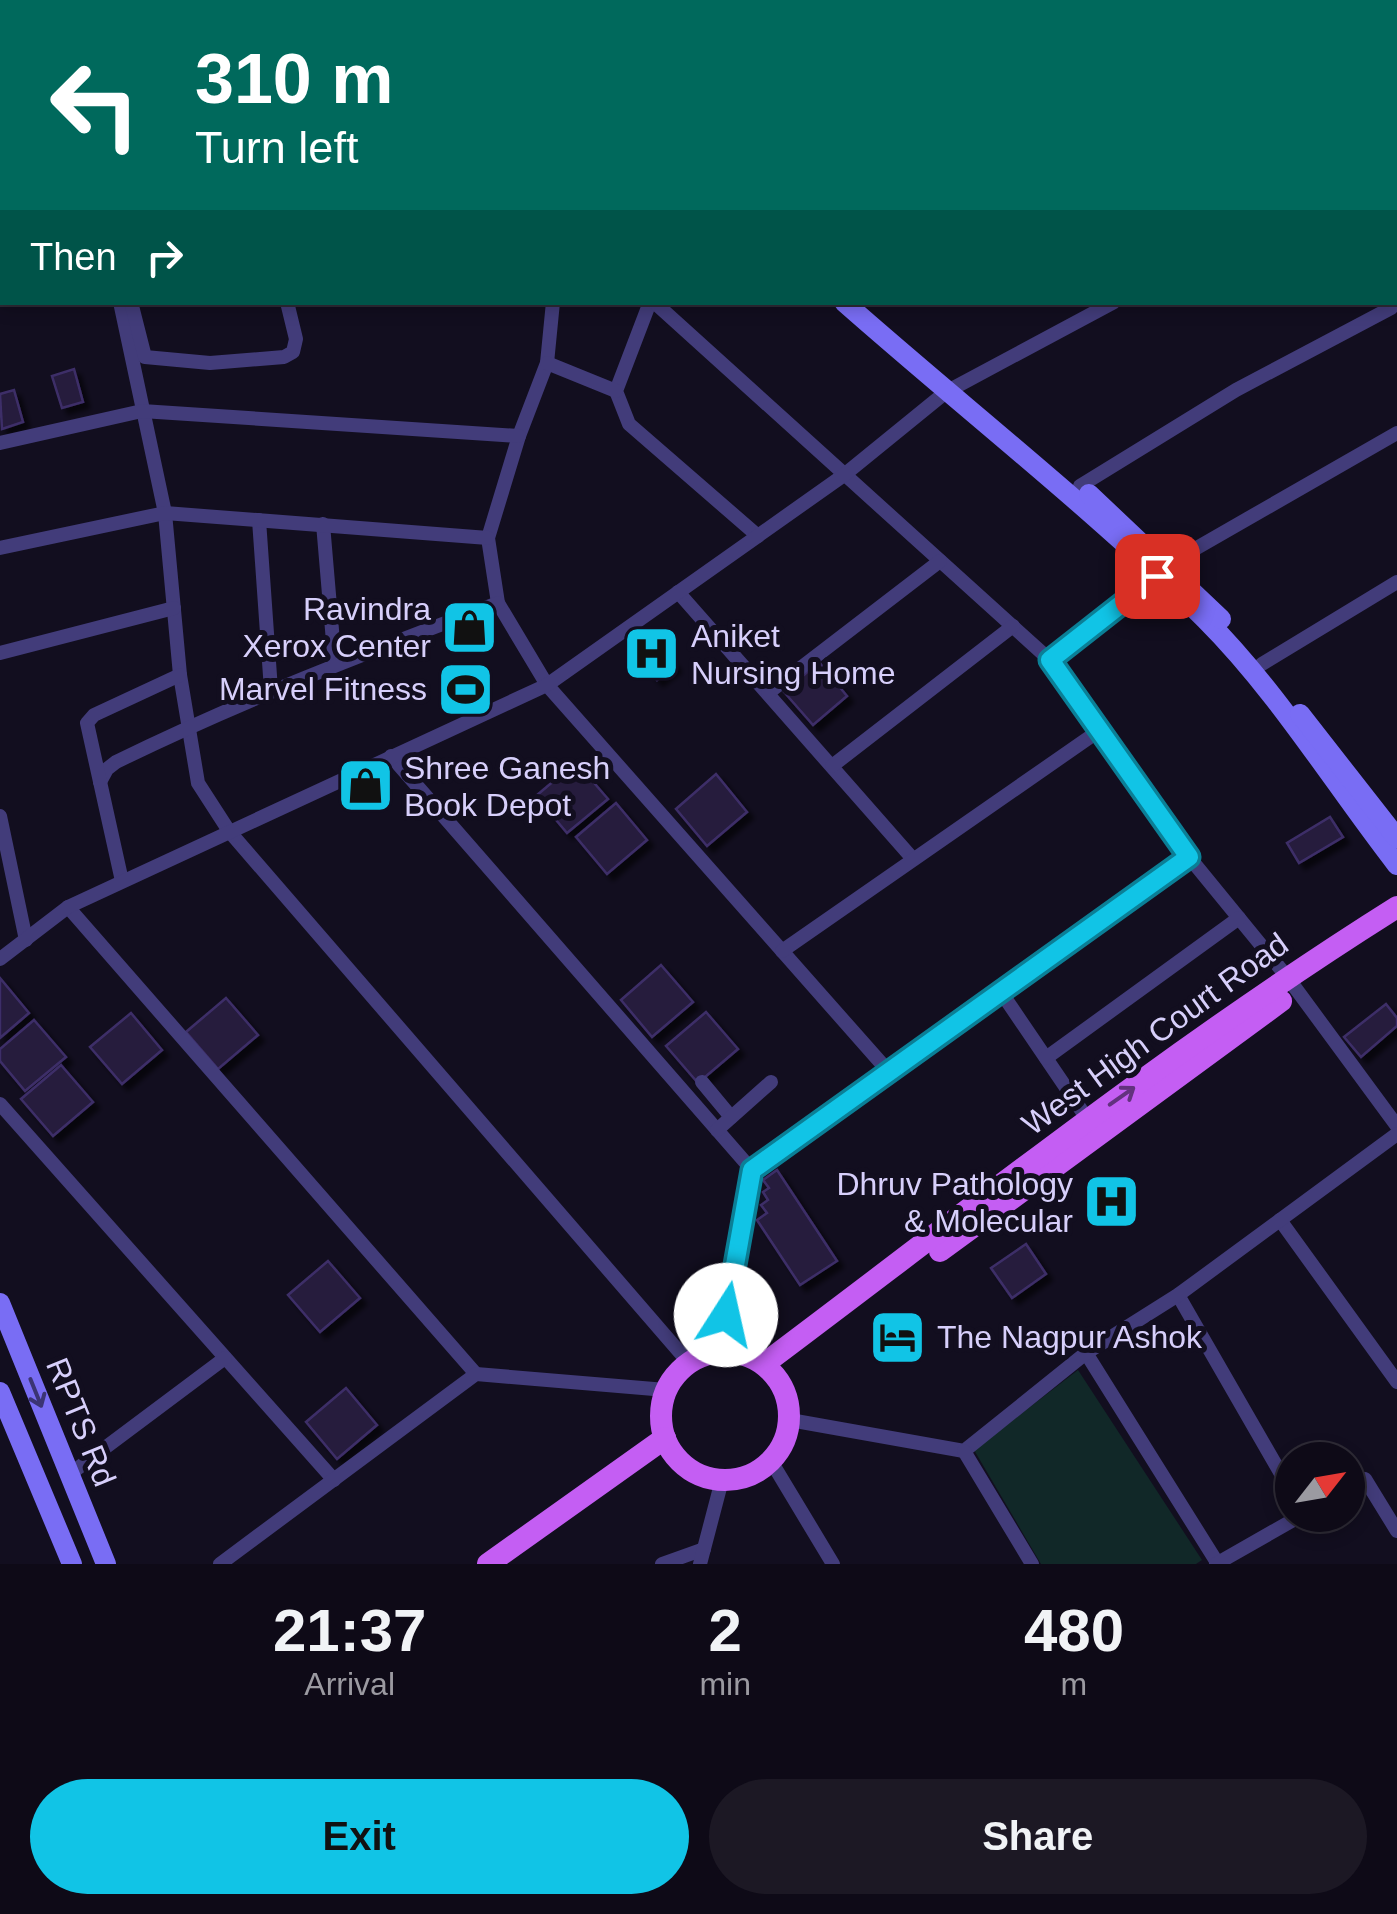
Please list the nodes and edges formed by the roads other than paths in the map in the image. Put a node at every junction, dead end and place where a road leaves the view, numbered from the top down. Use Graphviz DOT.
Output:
graph roads {
  1 [pos="121,305"];
  2 [pos="131,305"];
  3 [pos="288,305"];
  4 [pos="553,305"];
  5 [pos="651,305"];
  6 [pos="655,305"];
  7 [pos="848,305"];
  8 [pos="866,305"];
  9 [pos="1103,305"];
  10 [pos="1392,310"];
  11 [pos="136,348"];
  12 [pos="547,363"];
  13 [pos="952,389"];
  14 [pos="616,391"];
  15 [pos="142,411"];
  16 [pos="1397,433"];
  17 [pos="519,436"];
  18 [pos="0,443"];
  19 [pos="844,475"];
  20 [pos="1080,486"];
  21 [pos="165,513"];
  22 [pos="260,520"];
  23 [pos="323,524"];
  24 [pos="758,536"];
  25 [pos="488,538"];
  26 [pos="0,548"];
  27 [pos="940,561"];
  28 [pos="1162,570"];
  29 [pos="1397,582"];
  30 [pos="678,592"];
  31 [pos="498,603"];
  32 [pos="174,608"];
  33 [pos="1013,626"];
  34 [pos="0,653"];
  35 [pos="1050,660"];
  36 [pos="1262,664"];
  37 [pos="334,665"];
  38 [pos="180,675"];
  39 [pos="547,685"];
  40 [pos="271,690"];
  41 [pos="768,693"];
  42 [pos="187,727"];
  43 [pos="1100,730"];
  44 [pos="391,756"];
  45 [pos="832,766"];
  46 [pos="100,782"];
  47 [pos="0,816"];
  48 [pos="229,831"];
  49 [pos="1397,838"];
  50 [pos="1189,857"];
  51 [pos="913,859"];
  52 [pos="1397,866"];
  53 [pos="122,881"];
  54 [pos="68,907"];
  55 [pos="1397,907"];
  56 [pos="1238,918"];
  57 [pos="1397,926"];
  58 [pos="26,940"];
  59 [pos="782,950"];
  60 [pos="0,959"];
  61 [pos="1292,984"];
  62 [pos="1000,992"];
  63 [pos="1046,1058"];
  64 [pos="890,1072"];
  65 [pos="702,1082"];
  66 [pos="772,1082"];
  67 [pos="0,1104"];
  68 [pos="732,1117"];
  69 [pos="1088,1120"];
  70 [pos="1397,1126"];
  71 [pos="717,1130"];
  72 [pos="1397,1134"];
  73 [pos="752,1170"];
  74 [pos="1280,1220"];
  75 [pos="1178,1294"];
  76 [pos="0,1303"];
  77 [pos="720,1352"];
  78 [pos="1086,1352"];
  79 [pos="225,1358"];
  80 [pos="688,1363"];
  81 [pos="769,1369"];
  82 [pos="476,1374"];
  83 [pos="1397,1382"];
  84 [pos="666,1390"];
  85 [pos="0,1392"];
  86 [pos="790,1420"];
  87 [pos="668,1444"];
  88 [pos="964,1450"];
  89 [pos="771,1461"];
  90 [pos="1275,1463"];
  91 [pos="70,1474"];
  92 [pos="1365,1479"];
  93 [pos="334,1480"];
  94 [pos="722,1480"];
  95 [pos="1275,1531"];
  96 [pos="1397,1531"];
  97 [pos="702,1556"];
  98 [pos="829,1563"];
  99 [pos="72,1564"];
  100 [pos="106,1564"];
  101 [pos="220,1564"];
  102 [pos="488,1564"];
  103 [pos="514,1564"];
  104 [pos="662,1564"];
  105 [pos="1032,1564"];
  106 [pos="1217,1564"];
  1 -- 11 [label="street"];
  2 -- 11 [label="street"];
  3 -- 11 [label="street"];
  4 -- 12 [label="street"];
  5 -- 14 [label="street"];
  6 -- 19 [label="street"];
  7 -- 13 [label="main road"];
  8 -- 13 [label="main road"];
  9 -- 13 [label="street"];
  10 -- 20 [label="street"];
  11 -- 15 [label="street"];
  12 -- 14 [label="street"];
  12 -- 17 [label="street"];
  13 -- 19 [label="street"];
  13 -- 20 [label="main road"];
  13 -- 28 [label="main road"];
  14 -- 24 [label="street"];
  15 -- 17 [label="street"];
  15 -- 18 [label="street"];
  15 -- 21 [label="street"];
  16 -- 28 [label="street"];
  17 -- 25 [label="street"];
  19 -- 24 [label="street"];
  19 -- 27 [label="street"];
  20 -- 28 [label="main road"];
  21 -- 22 [label="street"];
  21 -- 26 [label="street"];
  21 -- 32 [label="street"];
  22 -- 23 [label="street"];
  22 -- 40 [label="street"];
  23 -- 25 [label="street"];
  23 -- 37 [label="street"];
  24 -- 30 [label="street"];
  25 -- 31 [label="street"];
  27 -- 33 [label="street"];
  27 -- 41 [label="street"];
  28 -- 35 [label="street"];
  28 -- 36 [label="main road"];
  28 -- 52 [label="main road"];
  29 -- 36 [label="street"];
  30 -- 39 [label="street"];
  30 -- 41 [label="street"];
  31 -- 37 [label="street"];
  31 -- 39 [label="street"];
  32 -- 34 [label="street"];
  32 -- 38 [label="street"];
  33 -- 35 [label="street"];
  33 -- 45 [label="street"];
  35 -- 43 [label="street"];
  36 -- 49 [label="main road"];
  37 -- 40 [label="street"];
  38 -- 42 [label="street"];
  38 -- 46 [label="street"];
  39 -- 44 [label="street"];
  39 -- 59 [label="street"];
  40 -- 42 [label="street"];
  41 -- 45 [label="street"];
  42 -- 46 [label="street"];
  42 -- 48 [label="street"];
  43 -- 50 [label="street"];
  43 -- 51 [label="street"];
  44 -- 48 [label="street"];
  44 -- 71 [label="street"];
  45 -- 51 [label="street"];
  46 -- 53 [label="street"];
  47 -- 58 [label="street"];
  48 -- 53 [label="street"];
  48 -- 80 [label="street"];
  50 -- 56 [label="street"];
  50 -- 62 [label="street"];
  51 -- 59 [label="street"];
  53 -- 54 [label="street"];
  54 -- 58 [label="street"];
  54 -- 82 [label="street"];
  55 -- 61 [label="main road, West High Court Road"];
  56 -- 61 [label="street"];
  56 -- 63 [label="street"];
  57 -- 61 [label="main road"];
  58 -- 60 [label="street"];
  59 -- 64 [label="street"];
  69 -- 61 [label="main road, West High Court Road, one-way"];
  61 -- 70 [label="street"];
  61 -- 81 [label="main road"];
  62 -- 63 [label="street"];
  62 -- 64 [label="street"];
  63 -- 69 [label="street"];
  64 -- 73 [label="street"];
  65 -- 68 [label="street"];
  66 -- 68 [label="street"];
  67 -- 79 [label="street"];
  68 -- 71 [label="street"];
  69 -- 81 [label="main road, West High Court Road"];
  71 -- 73 [label="street"];
  72 -- 74 [label="street"];
  73 -- 77 [label="street"];
  74 -- 75 [label="street"];
  74 -- 83 [label="street"];
  75 -- 78 [label="street"];
  75 -- 90 [label="street"];
  76 -- 91 [label="main road, RPTS Rd, one-way"];
  77 -- 80 [label="main road"];
  77 -- 81 [label="main road"];
  78 -- 88 [label="street"];
  78 -- 106 [label="street"];
  79 -- 91 [label="street"];
  79 -- 93 [label="street"];
  80 -- 84 [label="main road"];
  81 -- 86 [label="main road"];
  82 -- 84 [label="street"];
  82 -- 93 [label="street"];
  84 -- 87 [label="main road"];
  85 -- 99 [label="main road"];
  86 -- 88 [label="street"];
  86 -- 89 [label="main road"];
  87 -- 94 [label="main road"];
  87 -- 102 [label="main road"];
  87 -- 103 [label="main road"];
  88 -- 105 [label="street"];
  89 -- 94 [label="main road"];
  89 -- 98 [label="street"];
  91 -- 100 [label="main road, RPTS Rd"];
  92 -- 96 [label="street"];
  93 -- 101 [label="street"];
  94 -- 97 [label="street"];
  95 -- 106 [label="street"];
  97 -- 104 [label="street"];
}
